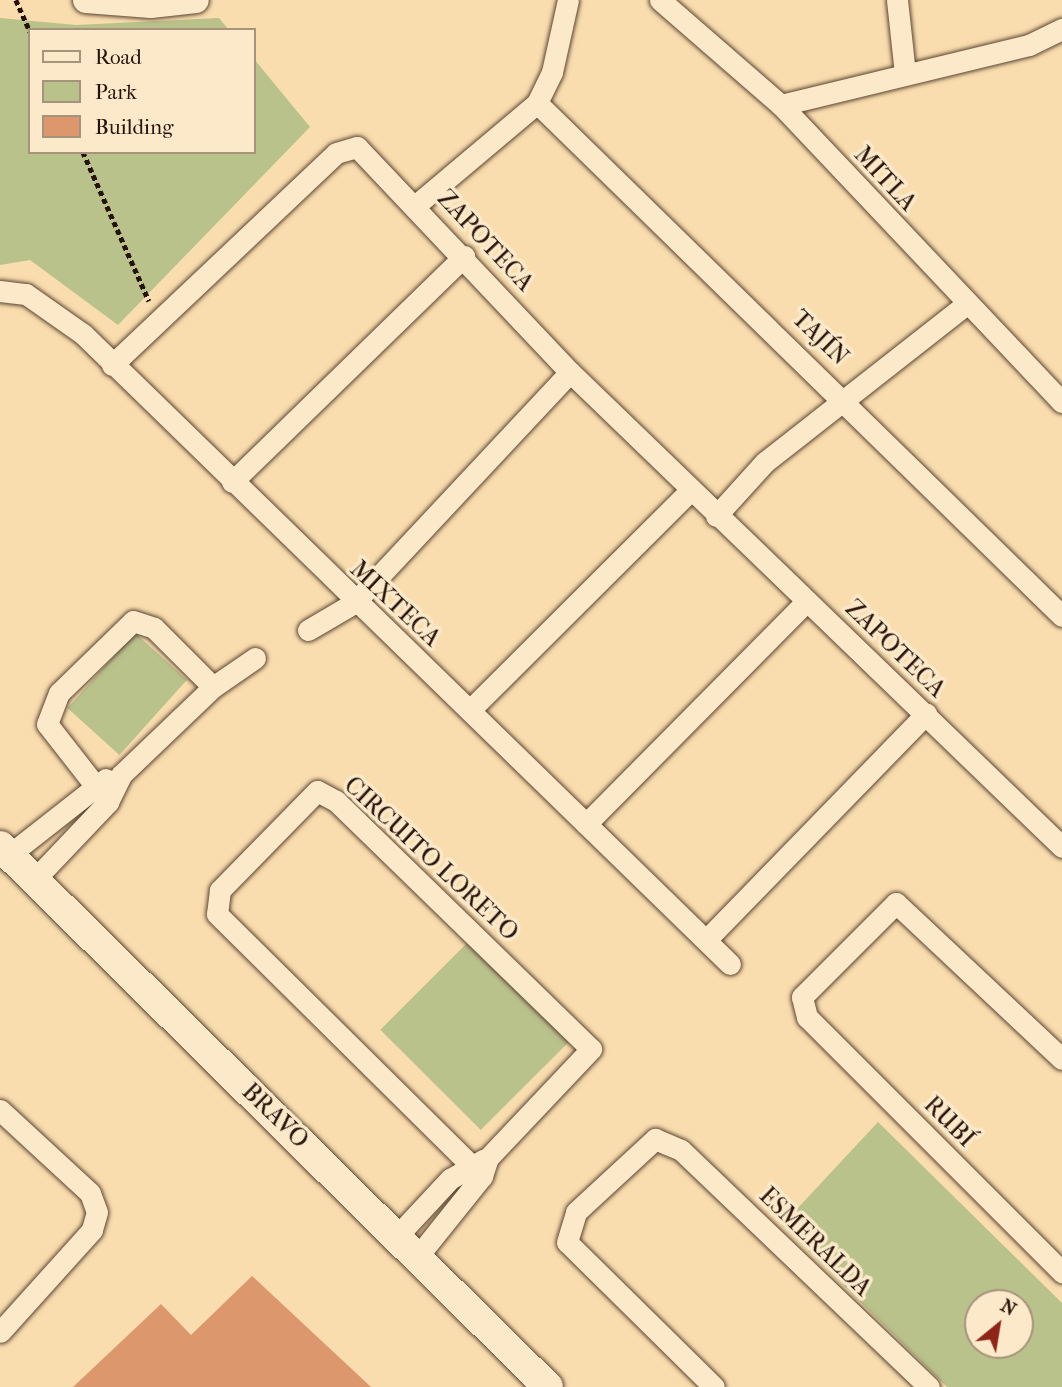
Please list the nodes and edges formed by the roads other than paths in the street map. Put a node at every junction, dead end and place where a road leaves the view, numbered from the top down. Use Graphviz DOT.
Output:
graph roads {
  1 [pos="86,0"];
  2 [pos="196,0"];
  3 [pos="568,0"];
  4 [pos="660,0"];
  5 [pos="897,0"];
  6 [pos="1062,29"];
  7 [pos="905,74"];
  8 [pos="537,103"];
  9 [pos="781,105"];
  10 [pos="416,205"];
  11 [pos="464,257"];
  12 [pos="9,290"];
  13 [pos="965,305"];
  14 [pos="112,365"];
  15 [pos="570,372"];
  16 [pos="844,398"];
  17 [pos="1062,402"];
  18 [pos="232,482"];
  19 [pos="691,490"];
  20 [pos="716,516"];
  21 [pos="807,601"];
  22 [pos="354,603"];
  23 [pos="1062,616"];
  24 [pos="308,630"];
  25 [pos="255,658"];
  26 [pos="213,687"];
  27 [pos="470,710"];
  28 [pos="926,714"];
  29 [pos="121,775"];
  30 [pos="93,784"];
  31 [pos="108,802"];
  32 [pos="586,824"];
  33 [pos="1062,847"];
  34 [pos="5,850"];
  35 [pos="34,880"];
  36 [pos="708,938"];
  37 [pos="730,964"];
  38 [pos="1062,1059"];
  39 [pos="0,1110"];
  40 [pos="480,1166"];
  41 [pos="397,1236"];
  42 [pos="418,1256"];
  43 [pos="1062,1272"];
  44 [pos="0,1332"];
  45 [pos="548,1387"];
  46 [pos="714,1387"];
  47 [pos="929,1387"];
  1 -- 2 [label="street"];
  3 -- 8 [label="street"];
  4 -- 9 [label="street, MITLA"];
  5 -- 7 [label="street"];
  6 -- 7 [label="street"];
  7 -- 9 [label="street"];
  8 -- 10 [label="street"];
  8 -- 16 [label="street, TAJÍN"];
  9 -- 13 [label="street, MITLA"];
  10 -- 11 [label="street, ZAPOTECA"];
  10 -- 14 [label="street, ZAPOTECA"];
  11 -- 15 [label="street, ZAPOTECA"];
  11 -- 18 [label="street"];
  12 -- 14 [label="street, MIXTECA"];
  13 -- 16 [label="street"];
  13 -- 17 [label="street, MITLA"];
  14 -- 18 [label="street, MIXTECA"];
  15 -- 19 [label="street, ZAPOTECA"];
  15 -- 22 [label="street"];
  16 -- 20 [label="street"];
  16 -- 23 [label="street, TAJÍN"];
  18 -- 22 [label="street, MIXTECA"];
  19 -- 20 [label="street, ZAPOTECA"];
  19 -- 27 [label="street"];
  20 -- 21 [label="street, ZAPOTECA"];
  21 -- 28 [label="street, ZAPOTECA"];
  21 -- 32 [label="street"];
  22 -- 24 [label="street"];
  22 -- 27 [label="street, MIXTECA"];
  25 -- 26 [label="street"];
  26 -- 29 [label="street"];
  26 -- 30 [label="street"];
  27 -- 32 [label="street, MIXTECA"];
  28 -- 33 [label="street, ZAPOTECA"];
  28 -- 36 [label="street"];
  29 -- 30 [label="street"];
  29 -- 31 [label="street"];
  30 -- 31 [label="street"];
  30 -- 34 [label="street"];
  31 -- 35 [label="street"];
  32 -- 36 [label="street, MIXTECA"];
  34 -- 35 [label="main road, BRAVO"];
  35 -- 41 [label="main road, BRAVO"];
  36 -- 37 [label="street, MIXTECA"];
  38 -- 43 [label="street, RUBÍ"];
  39 -- 44 [label="street"];
  40 -- 40 [label="street, CIRCUITO LORETO"];
  40 -- 41 [label="street"];
  40 -- 42 [label="street"];
  41 -- 42 [label="main road, BRAVO"];
  42 -- 45 [label="main road, BRAVO"];
  46 -- 47 [label="street, ESMERALDA"];
}
